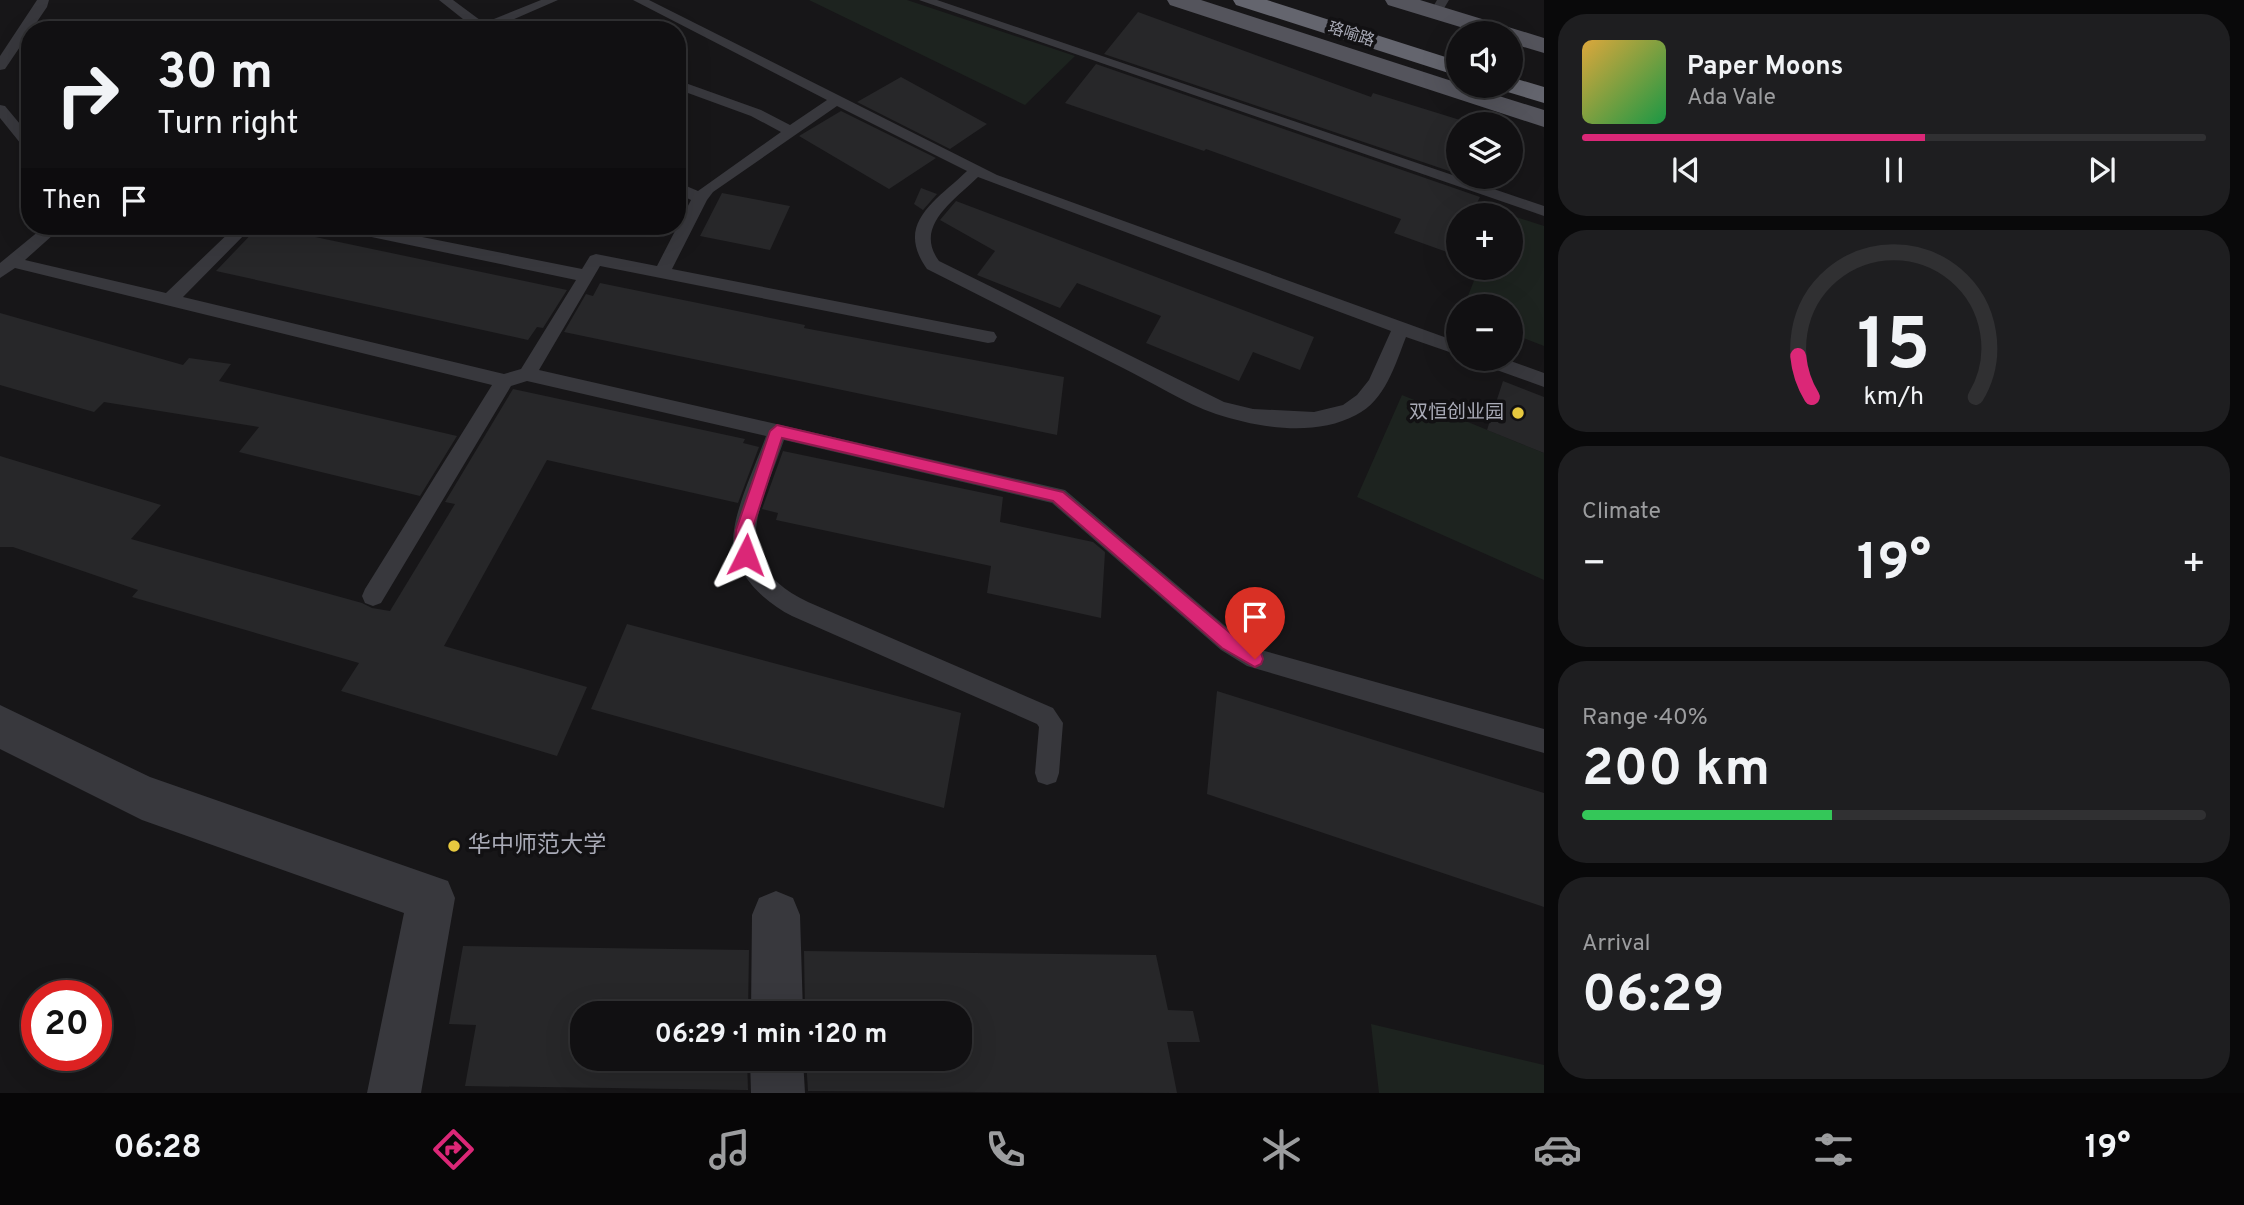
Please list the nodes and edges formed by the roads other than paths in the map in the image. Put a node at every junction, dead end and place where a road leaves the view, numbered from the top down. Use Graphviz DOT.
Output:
graph roads {
  1 [pos="43,0"];
  2 [pos="445,0"];
  3 [pos="552,0"];
  4 [pos="639,0"];
  5 [pos="925,0"];
  6 [pos="1178,0"];
  7 [pos="1223,0"];
  8 [pos="1244,0"];
  9 [pos="1316,0"];
  10 [pos="1395,0"];
  11 [pos="1440,6"];
  12 [pos="31,21"];
  13 [pos="470,21"];
  14 [pos="500,21"];
  15 [pos="680,21"];
  16 [pos="1476,21"];
  17 [pos="686,24"];
  18 [pos="21,36"];
  19 [pos="1523,39"];
  20 [pos="1446,42"];
  21 [pos="1544,46"];
  22 [pos="1347,56"];
  23 [pos="1446,65"];
  24 [pos="0,66"];
  25 [pos="1523,66"];
  26 [pos="1544,71"];
  27 [pos="686,87"];
  28 [pos="1523,89"];
  29 [pos="1544,95"];
  30 [pos="836,100"];
  31 [pos="0,109"];
  32 [pos="1544,119"];
  33 [pos="789,130"];
  34 [pos="19,132"];
  35 [pos="21,135"];
  36 [pos="0,139"];
  37 [pos="976,171"];
  38 [pos="686,191"];
  39 [pos="700,198"];
  40 [pos="1544,211"];
  41 [pos="686,225"];
  42 [pos="44,235"];
  43 [pos="236,235"];
  44 [pos="387,235"];
  45 [pos="681,235"];
  46 [pos="6,267"];
  47 [pos="662,272"];
  48 [pos="586,276"];
  49 [pos="170,300"];
  50 [pos="1402,328"];
  51 [pos="988,337"];
  52 [pos="1446,344"];
  53 [pos="1519,371"];
  54 [pos="527,373"];
  55 [pos="1544,380"];
  56 [pos="504,381"];
  57 [pos="777,431"];
  58 [pos="373,596"];
  59 [pos="0,726"];
  60 [pos="1544,741"];
  61 [pos="0,750"];
  62 [pos="52,750"];
  63 [pos="1046,773"];
  64 [pos="776,915"];
  65 [pos="777,1001"];
  66 [pos="777,1071"];
  67 [pos="394,1093"];
  68 [pos="778,1093"];
  1 -- 12 [label="lane"];
  2 -- 13 [label="lane"];
  3 -- 14 [label="lane"];
  4 -- 15 [label="lane"];
  5 -- 40 [label="lane"];
  6 -- 22 [label="main road"];
  7 -- 22 [label="highway"];
  8 -- 23 [label="highway, 珞喻路"];
  9 -- 20 [label="highway, 珞喻路"];
  10 -- 11 [label="main road"];
  11 -- 16 [label="main road"];
  17 -- 30 [label="lane"];
  18 -- 24 [label="lane"];
  19 -- 21 [label="main road"];
  22 -- 32 [label="main road"];
  25 -- 26 [label="highway"];
  27 -- 33 [label="lane"];
  28 -- 29 [label="highway"];
  30 -- 33 [label="lane"];
  30 -- 37 [label="lane"];
  31 -- 34 [label="lane"];
  33 -- 39 [label="lane"];
  34 -- 35 [label="lane"];
  34 -- 36 [label="lane"];
  37 -- 50 [label="lane"];
  37 -- 50 [label="lane"];
  38 -- 39 [label="lane"];
  39 -- 41 [label="lane"];
  42 -- 46 [label="lane"];
  43 -- 49 [label="lane"];
  44 -- 48 [label="lane"];
  45 -- 47 [label="lane"];
  46 -- 49 [label="lane"];
  47 -- 48 [label="lane"];
  47 -- 51 [label="lane"];
  48 -- 54 [label="lane"];
  49 -- 56 [label="lane"];
  50 -- 52 [label="lane"];
  53 -- 55 [label="lane"];
  54 -- 56 [label="lane"];
  54 -- 57 [label="lane"];
  56 -- 58 [label="lane"];
  57 -- 60 [label="lane"];
  57 -- 63 [label="lane"];
  59 -- 62 [label="street"];
  61 -- 62 [label="street"];
  62 -- 67 [label="street"];
  64 -- 65 [label="street"];
  66 -- 68 [label="street"];
}
